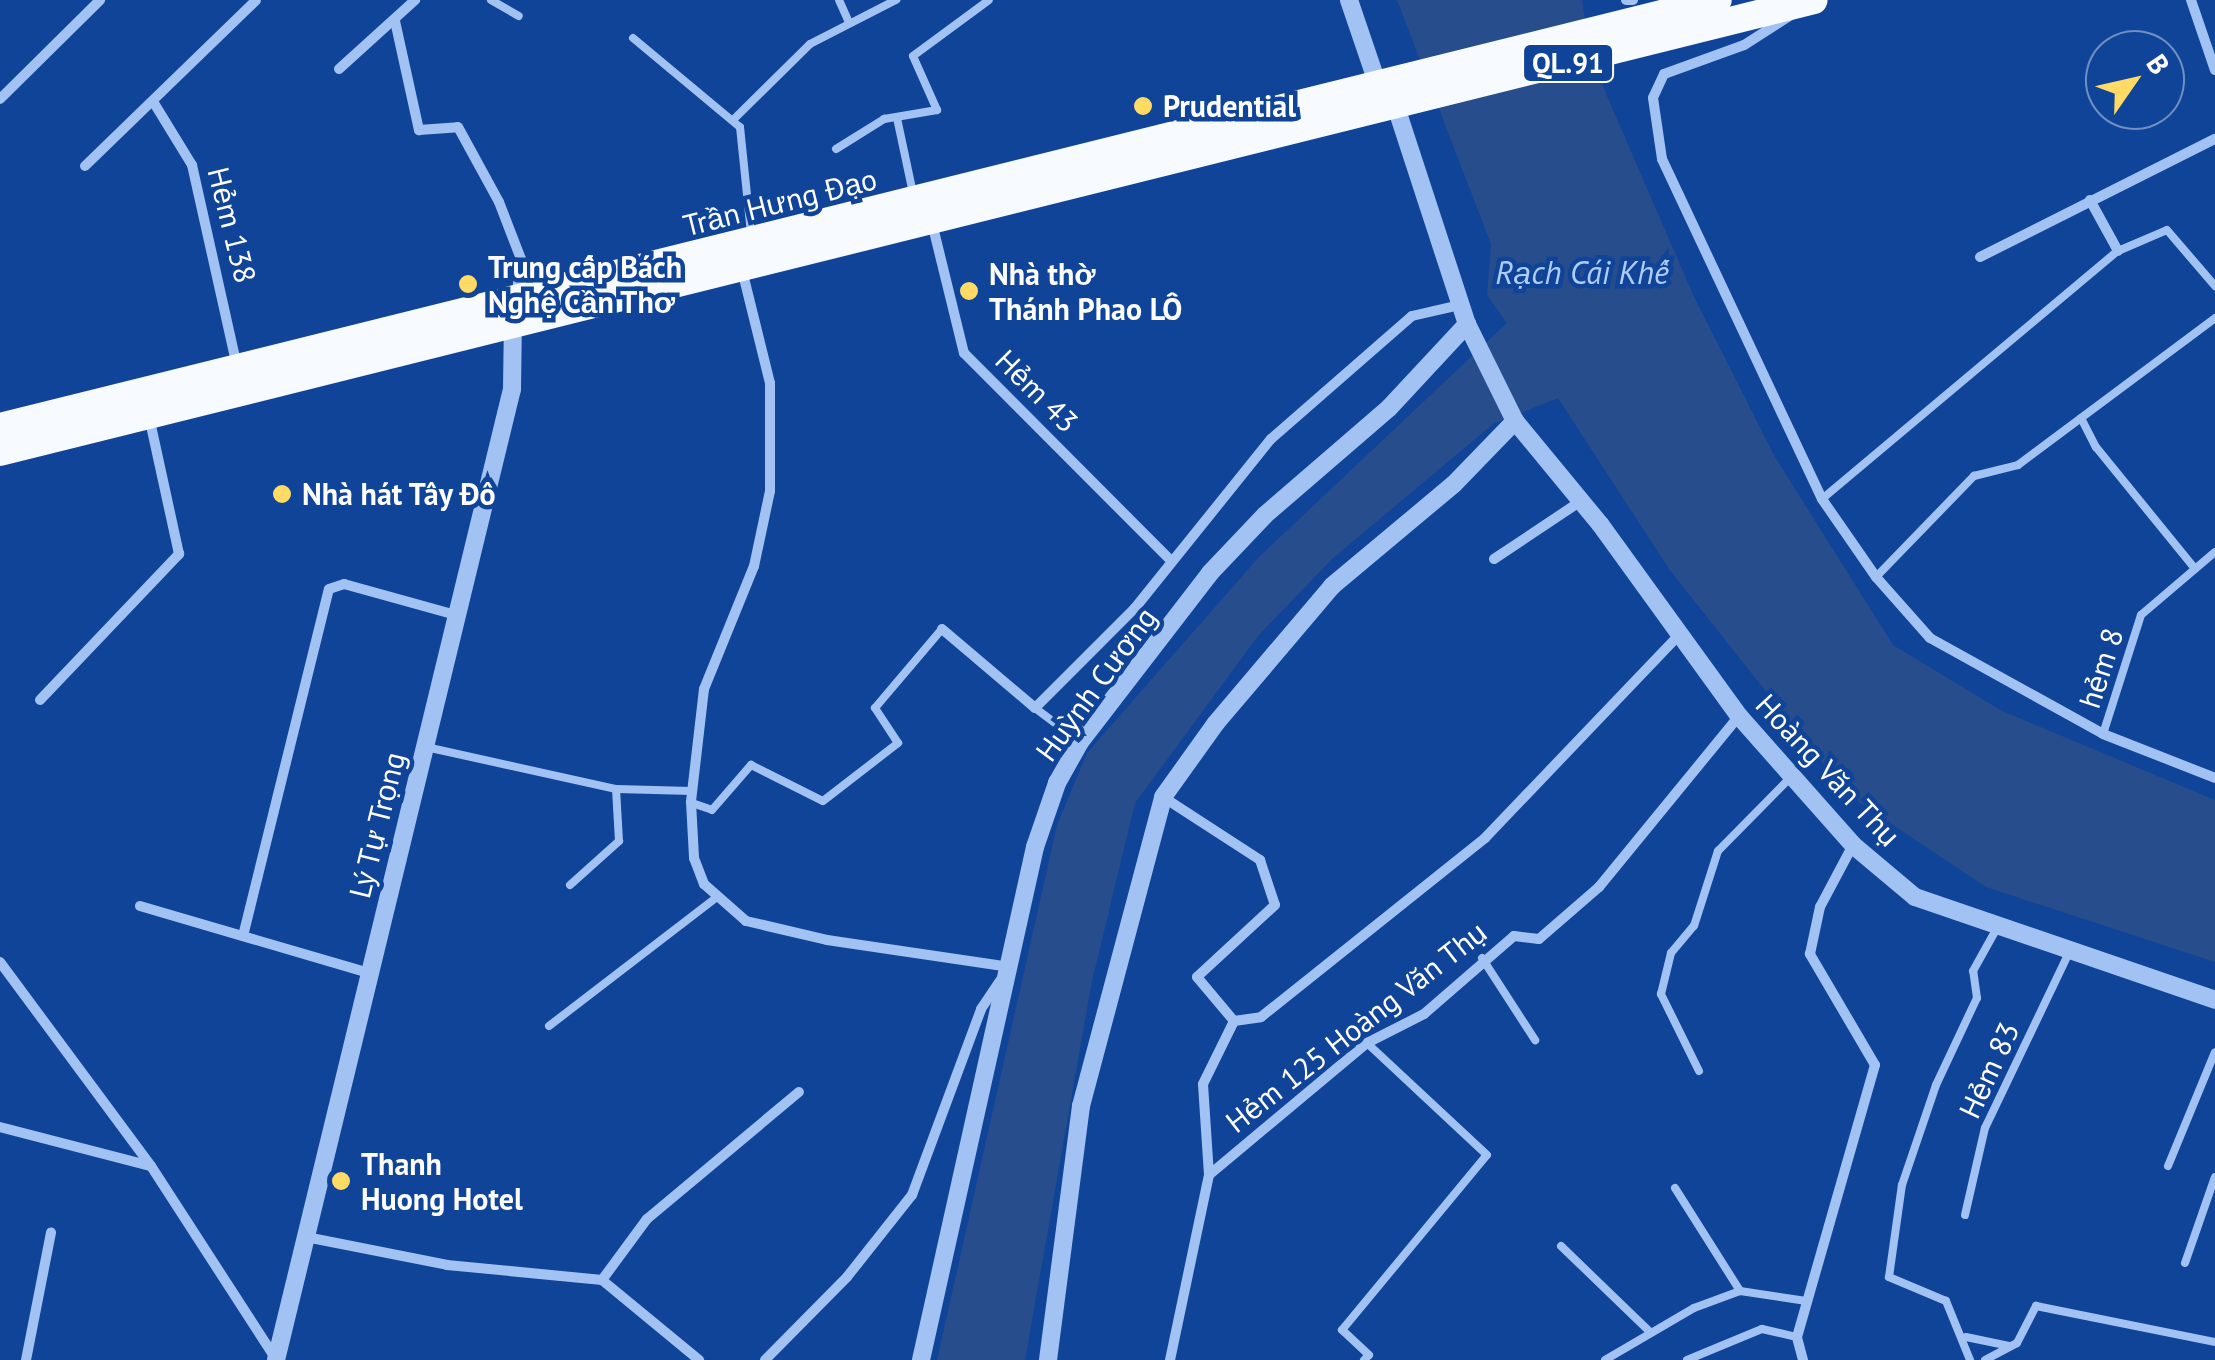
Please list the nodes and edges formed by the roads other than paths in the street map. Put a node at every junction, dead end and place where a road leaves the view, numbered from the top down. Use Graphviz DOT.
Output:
graph roads {
  1 [pos="100,0"];
  2 [pos="256,0"];
  3 [pos="415,0"];
  4 [pos="490,0"];
  5 [pos="839,0"];
  6 [pos="896,0"];
  7 [pos="989,0"];
  8 [pos="1349,0"];
  9 [pos="2191,0"];
  10 [pos="1808,2"];
  11 [pos="1729,9"];
  12 [pos="519,16"];
  13 [pos="396,21"];
  14 [pos="849,22"];
  15 [pos="633,38"];
  16 [pos="339,69"];
  17 [pos="2215,70"];
  18 [pos="1392,92"];
  19 [pos="0,99"];
  20 [pos="154,103"];
  21 [pos="897,118"];
  22 [pos="733,120"];
  23 [pos="2215,139"];
  24 [pos="836,149"];
  25 [pos="85,166"];
  26 [pos="2090,200"];
  27 [pos="924,212"];
  28 [pos="2118,251"];
  29 [pos="747,255"];
  30 [pos="1980,257"];
  31 [pos="2215,286"];
  32 [pos="1466,303"];
  33 [pos="514,313"];
  34 [pos="2215,318"];
  35 [pos="1467,324"];
  36 [pos="238,368"];
  37 [pos="148,415"];
  38 [pos="2081,418"];
  39 [pos="1515,421"];
  40 [pos="0,427"];
  41 [pos="0,452"];
  42 [pos="1822,499"];
  43 [pos="1581,501"];
  44 [pos="2215,552"];
  45 [pos="1494,559"];
  46 [pos="1170,560"];
  47 [pos="2195,569"];
  48 [pos="1876,577"];
  49 [pos="456,615"];
  50 [pos="942,630"];
  51 [pos="1680,633"];
  52 [pos="40,700"];
  53 [pos="1035,708"];
  54 [pos="1739,716"];
  55 [pos="2102,734"];
  56 [pos="1080,742"];
  57 [pos="424,746"];
  58 [pos="1792,777"];
  59 [pos="2215,778"];
  60 [pos="616,789"];
  61 [pos="692,797"];
  62 [pos="1163,797"];
  63 [pos="1852,845"];
  64 [pos="570,885"];
  65 [pos="717,897"];
  66 [pos="140,906"];
  67 [pos="1998,926"];
  68 [pos="243,936"];
  69 [pos="2071,949"];
  70 [pos="1482,958"];
  71 [pos="0,962"];
  72 [pos="1011,966"];
  73 [pos="369,972"];
  74 [pos="2215,1000"];
  75 [pos="1234,1021"];
  76 [pos="549,1026"];
  77 [pos="1535,1040"];
  78 [pos="1367,1043"];
  79 [pos="2215,1052"];
  80 [pos="1700,1071"];
  81 [pos="799,1092"];
  82 [pos="0,1127"];
  83 [pos="151,1166"];
  84 [pos="2168,1166"];
  85 [pos="1209,1175"];
  86 [pos="2215,1177"];
  87 [pos="1675,1188"];
  88 [pos="1966,1215"];
  89 [pos="51,1232"];
  90 [pos="305,1236"];
  91 [pos="1561,1246"];
  92 [pos="2185,1263"];
  93 [pos="602,1280"];
  94 [pos="1740,1291"];
  95 [pos="1806,1301"];
  96 [pos="1650,1332"];
  97 [pos="1797,1336"];
  98 [pos="1966,1337"];
  99 [pos="2215,1342"];
  100 [pos="2012,1346"];
  101 [pos="26,1360"];
  102 [pos="276,1360"];
  103 [pos="698,1360"];
  104 [pos="765,1360"];
  105 [pos="921,1360"];
  106 [pos="1048,1360"];
  107 [pos="1170,1360"];
  108 [pos="1364,1360"];
  109 [pos="1605,1360"];
  110 [pos="1687,1360"];
  111 [pos="1803,1360"];
  112 [pos="1970,1360"];
  113 [pos="1985,1360"];
  1 -- 19 [label="street"];
  2 -- 20 [label="street"];
  3 -- 13 [label="street"];
  4 -- 12 [label="lane"];
  5 -- 14 [label="lane"];
  6 -- 14 [label="lane"];
  7 -- 21 [label="lane"];
  8 -- 18 [label="street"];
  9 -- 17 [label="street"];
  10 -- 11 [label="highway, QL.91"];
  10 -- 42 [label="street"];
  11 -- 18 [label="highway, QL.91"];
  13 -- 16 [label="street"];
  13 -- 33 [label="street"];
  14 -- 22 [label="lane"];
  15 -- 22 [label="lane"];
  18 -- 27 [label="highway, Trần Hưng Đạo / QL.91"];
  18 -- 32 [label="street"];
  20 -- 25 [label="street"];
  20 -- 36 [label="street, Hẻm 138"];
  21 -- 24 [label="lane"];
  21 -- 27 [label="lane"];
  22 -- 29 [label="lane"];
  23 -- 26 [label="street"];
  26 -- 28 [label="street"];
  26 -- 30 [label="street"];
  27 -- 29 [label="highway, Trần Hưng Đạo / QL.91"];
  27 -- 46 [label="street, Hẻm 43"];
  28 -- 31 [label="lane"];
  28 -- 42 [label="lane"];
  29 -- 33 [label="highway, Trần Hưng Đạo / QL.91"];
  29 -- 61 [label="street"];
  32 -- 35 [label="street"];
  32 -- 46 [label="street"];
  33 -- 36 [label="highway, Trần Hưng Đạo / QL.91"];
  33 -- 37 [label="highway, Trần Hưng Đạo / QL.91"];
  33 -- 49 [label="street, Lý Tự Trọng"];
  34 -- 38 [label="lane"];
  35 -- 39 [label="street, Hoàng Văn Thụ"];
  35 -- 56 [label="street, Huỳnh Cương"];
  36 -- 40 [label="highway, Trần Hưng Đạo / QL.91"];
  37 -- 41 [label="highway, Trần Hưng Đạo / QL.91"];
  37 -- 52 [label="street"];
  38 -- 47 [label="lane"];
  38 -- 48 [label="lane"];
  39 -- 43 [label="street, Hoàng Văn Thụ"];
  39 -- 62 [label="street"];
  42 -- 48 [label="street"];
  43 -- 45 [label="street"];
  43 -- 51 [label="street, Hoàng Văn Thụ"];
  44 -- 47 [label="lane"];
  46 -- 53 [label="street"];
  47 -- 55 [label="lane, hẻm 8"];
  48 -- 55 [label="street"];
  49 -- 57 [label="street, Lý Tự Trọng"];
  49 -- 68 [label="street"];
  50 -- 53 [label="street"];
  50 -- 61 [label="lane"];
  51 -- 54 [label="street, Hoàng Văn Thụ"];
  51 -- 75 [label="street"];
  53 -- 56 [label="lane"];
  54 -- 58 [label="street, Hoàng Văn Thụ"];
  54 -- 70 [label="street, Hẻm 125 Hoàng Văn Thụ"];
  55 -- 59 [label="street"];
  56 -- 72 [label="street, Huỳnh Cương"];
  57 -- 60 [label="lane"];
  57 -- 73 [label="street, Lý Tự Trọng"];
  58 -- 63 [label="street, Hoàng Văn Thụ"];
  58 -- 80 [label="lane"];
  60 -- 61 [label="lane"];
  60 -- 64 [label="lane"];
  61 -- 65 [label="street"];
  62 -- 75 [label="street"];
  62 -- 106 [label="street"];
  63 -- 67 [label="street, Hoàng Văn Thụ"];
  63 -- 95 [label="street"];
  65 -- 72 [label="street"];
  65 -- 76 [label="lane"];
  66 -- 68 [label="street"];
  67 -- 69 [label="street, Hoàng Văn Thụ"];
  67 -- 98 [label="lane"];
  68 -- 73 [label="street"];
  69 -- 74 [label="street, Hoàng Văn Thụ"];
  69 -- 88 [label="lane, Hẻm 83"];
  70 -- 77 [label="lane"];
  70 -- 78 [label="street, Hẻm 125 Hoàng Văn Thụ"];
  71 -- 83 [label="street"];
  72 -- 104 [label="street"];
  72 -- 105 [label="street, Huỳnh Cương"];
  73 -- 90 [label="street, Lý Tự Trọng"];
  75 -- 85 [label="street"];
  78 -- 85 [label="street, Hẻm 125 Hoàng Văn Thụ"];
  78 -- 108 [label="lane"];
  79 -- 84 [label="lane"];
  81 -- 93 [label="street"];
  82 -- 83 [label="street"];
  83 -- 102 [label="street"];
  85 -- 107 [label="street"];
  86 -- 92 [label="lane"];
  87 -- 94 [label="lane"];
  89 -- 101 [label="street"];
  90 -- 93 [label="street"];
  90 -- 102 [label="street, Lý Tự Trọng"];
  91 -- 96 [label="lane"];
  93 -- 103 [label="street"];
  94 -- 95 [label="lane"];
  94 -- 96 [label="lane"];
  95 -- 97 [label="street"];
  96 -- 109 [label="lane"];
  97 -- 110 [label="lane"];
  97 -- 111 [label="street"];
  98 -- 100 [label="lane"];
  98 -- 112 [label="lane"];
  99 -- 100 [label="lane"];
  100 -- 113 [label="lane"];
}
